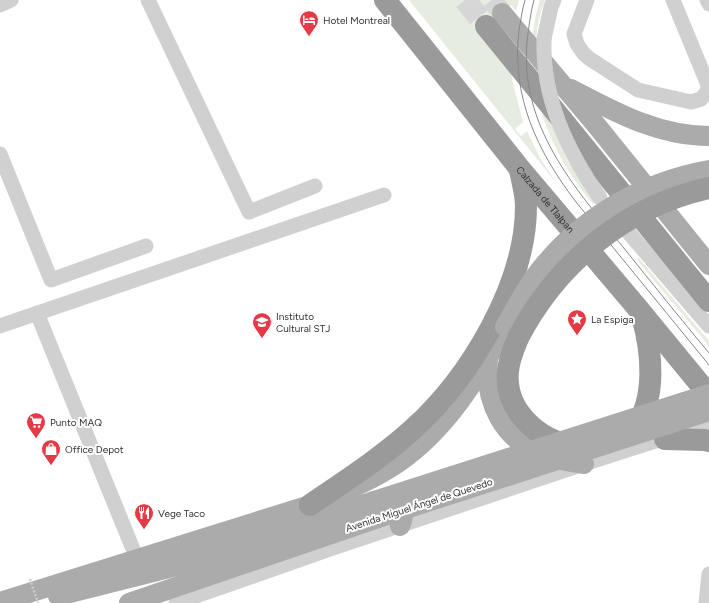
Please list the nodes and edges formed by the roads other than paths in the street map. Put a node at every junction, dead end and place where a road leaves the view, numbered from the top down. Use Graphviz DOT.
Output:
graph roads {
  1 [pos="11,0"];
  2 [pos="148,0"];
  3 [pos="385,0"];
  4 [pos="554,0"];
  5 [pos="587,0"];
  6 [pos="673,0"];
  7 [pos="707,0"];
  8 [pos="709,4"];
  9 [pos="0,5"];
  10 [pos="494,19"];
  11 [pos="562,85"];
  12 [pos="708,92"];
  13 [pos="709,136"];
  14 [pos="0,154"];
  15 [pos="520,169"];
  16 [pos="709,170"];
  17 [pos="315,186"];
  18 [pos="709,188"];
  19 [pos="384,195"];
  20 [pos="146,246"];
  21 [pos="709,265"];
  22 [pos="709,301"];
  23 [pos="635,305"];
  24 [pos="37,313"];
  25 [pos="0,326"];
  26 [pos="709,326"];
  27 [pos="512,332"];
  28 [pos="488,360"];
  29 [pos="709,395"];
  30 [pos="709,411"];
  31 [pos="709,424"];
  32 [pos="665,439"];
  33 [pos="709,441"];
  34 [pos="584,464"];
  35 [pos="365,482"];
  36 [pos="310,505"];
  37 [pos="395,520"];
  38 [pos="137,559"];
  39 [pos="709,574"];
  40 [pos="0,602"];
  41 [pos="17,603"];
  42 [pos="130,603"];
  43 [pos="176,603"];
  44 [pos="706,603"];
  1 -- 9 [label="street"];
  2 -- 17 [label="street"];
  3 -- 15 [label="highway, Calzada de Tlalpan"];
  4 -- 26 [label="street, bridge"];
  5 -- 12 [label="street"];
  6 -- 12 [label="street"];
  7 -- 8 [label="street"];
  10 -- 11 [label="main road"];
  10 -- 22 [label="highway"];
  11 -- 13 [label="main road"];
  11 -- 21 [label="main road"];
  14 -- 20 [label="street"];
  15 -- 23 [label="highway, Calzada de Tlalpan"];
  15 -- 36 [label="highway"];
  16 -- 27 [label="main road, bridge"];
  18 -- 27 [label="highway, bridge"];
  19 -- 24 [label="street"];
  23 -- 27 [label="highway"];
  23 -- 29 [label="highway, Calzada de Tlalpan"];
  24 -- 25 [label="street"];
  24 -- 38 [label="street"];
  27 -- 28 [label="main road"];
  28 -- 34 [label="main road"];
  28 -- 35 [label="main road"];
  29 -- 41 [label="main road, bridge"];
  30 -- 37 [label="main road, Avenida Miguel Ángel de Quevedo, bridge"];
  31 -- 32 [label="street, Avenida Miguel Ángel de Quevedo"];
  32 -- 33 [label="highway"];
  32 -- 34 [label="street, Avenida Miguel Ángel de Quevedo"];
  34 -- 37 [label="street, Avenida Miguel Ángel de Quevedo"];
  35 -- 36 [label="main road"];
  35 -- 37 [label="main road"];
  36 -- 38 [label="main road"];
  37 -- 42 [label="main road, Avenida Miguel Ángel de Quevedo"];
  37 -- 43 [label="street, Avenida Miguel Ángel de Quevedo"];
  38 -- 40 [label="main road"];
  39 -- 44 [label="street"];
}
